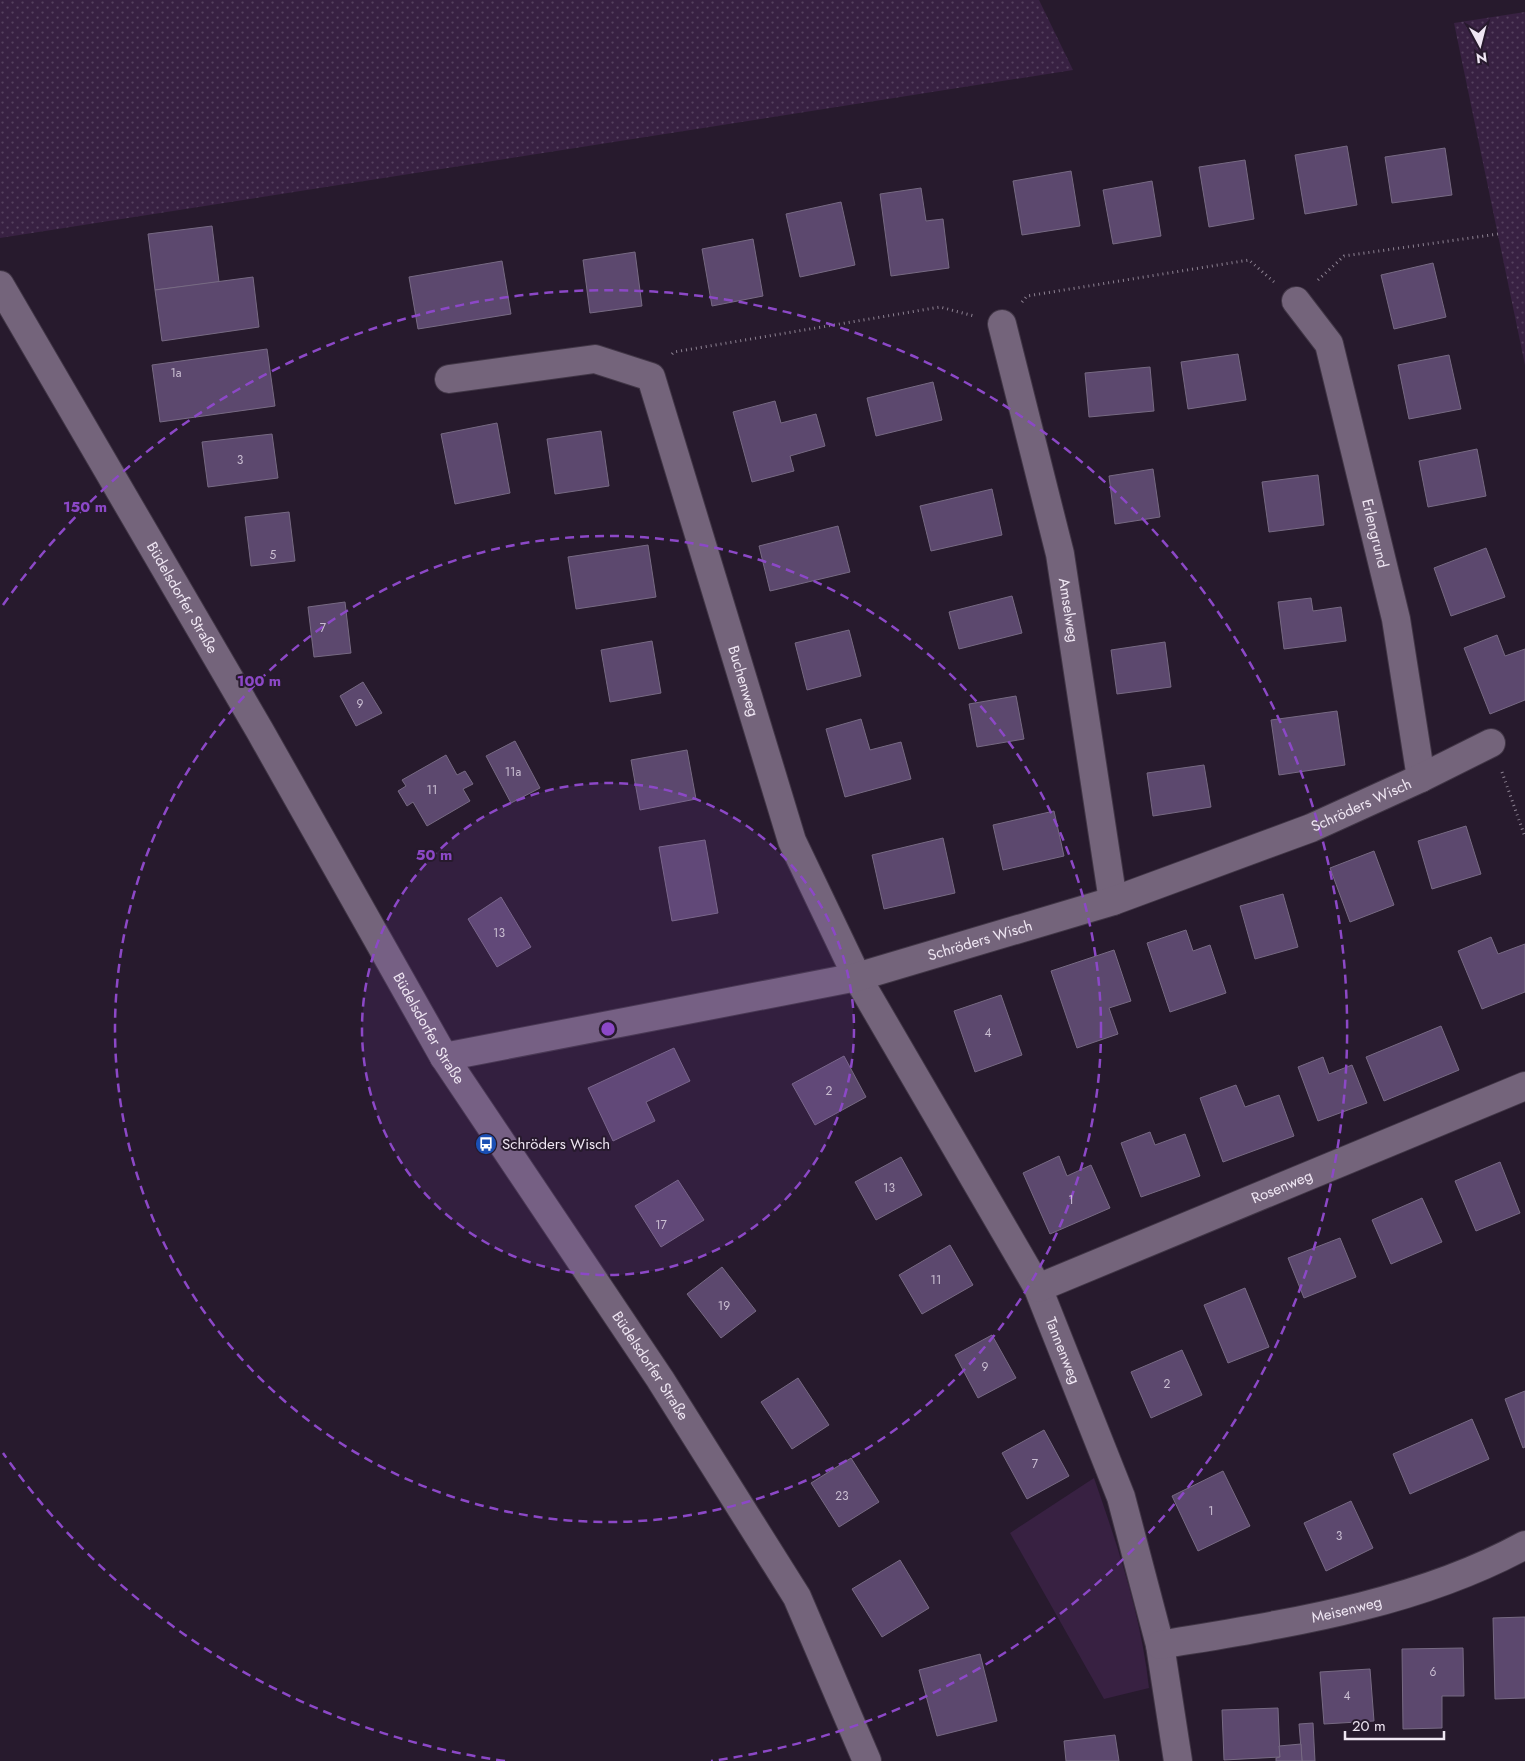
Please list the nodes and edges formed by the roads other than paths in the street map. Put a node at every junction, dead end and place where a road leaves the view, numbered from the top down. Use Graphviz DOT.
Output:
graph roads {
  1 [pos="0,285"];
  2 [pos="1296,301"];
  3 [pos="1002,324"];
  4 [pos="449,379"];
  5 [pos="1491,743"];
  6 [pos="1421,778"];
  7 [pos="1113,901"];
  8 [pos="857,977"];
  9 [pos="444,1057"];
  10 [pos="1525,1086"];
  11 [pos="1038,1288"];
  12 [pos="1525,1545"];
  13 [pos="1160,1645"];
  14 [pos="866,1761"];
  15 [pos="1178,1761"];
  1 -- 9 [label="street, Büdelsdorfer Straße"];
  2 -- 6 [label="street, Erlengrund"];
  3 -- 7 [label="street, Amselweg"];
  4 -- 8 [label="street, Buchenweg"];
  5 -- 6 [label="street, Schröders Wisch"];
  6 -- 7 [label="street, Schröders Wisch"];
  7 -- 8 [label="street, Schröders Wisch"];
  8 -- 9 [label="street, Schröders Wisch"];
  8 -- 11 [label="street, Tannenweg"];
  9 -- 14 [label="street, Büdelsdorfer Straße"];
  10 -- 11 [label="street, Rosenweg"];
  11 -- 13 [label="street, Tannenweg"];
  12 -- 13 [label="street, Meisenweg"];
  13 -- 15 [label="street, Tannenweg"];
}
